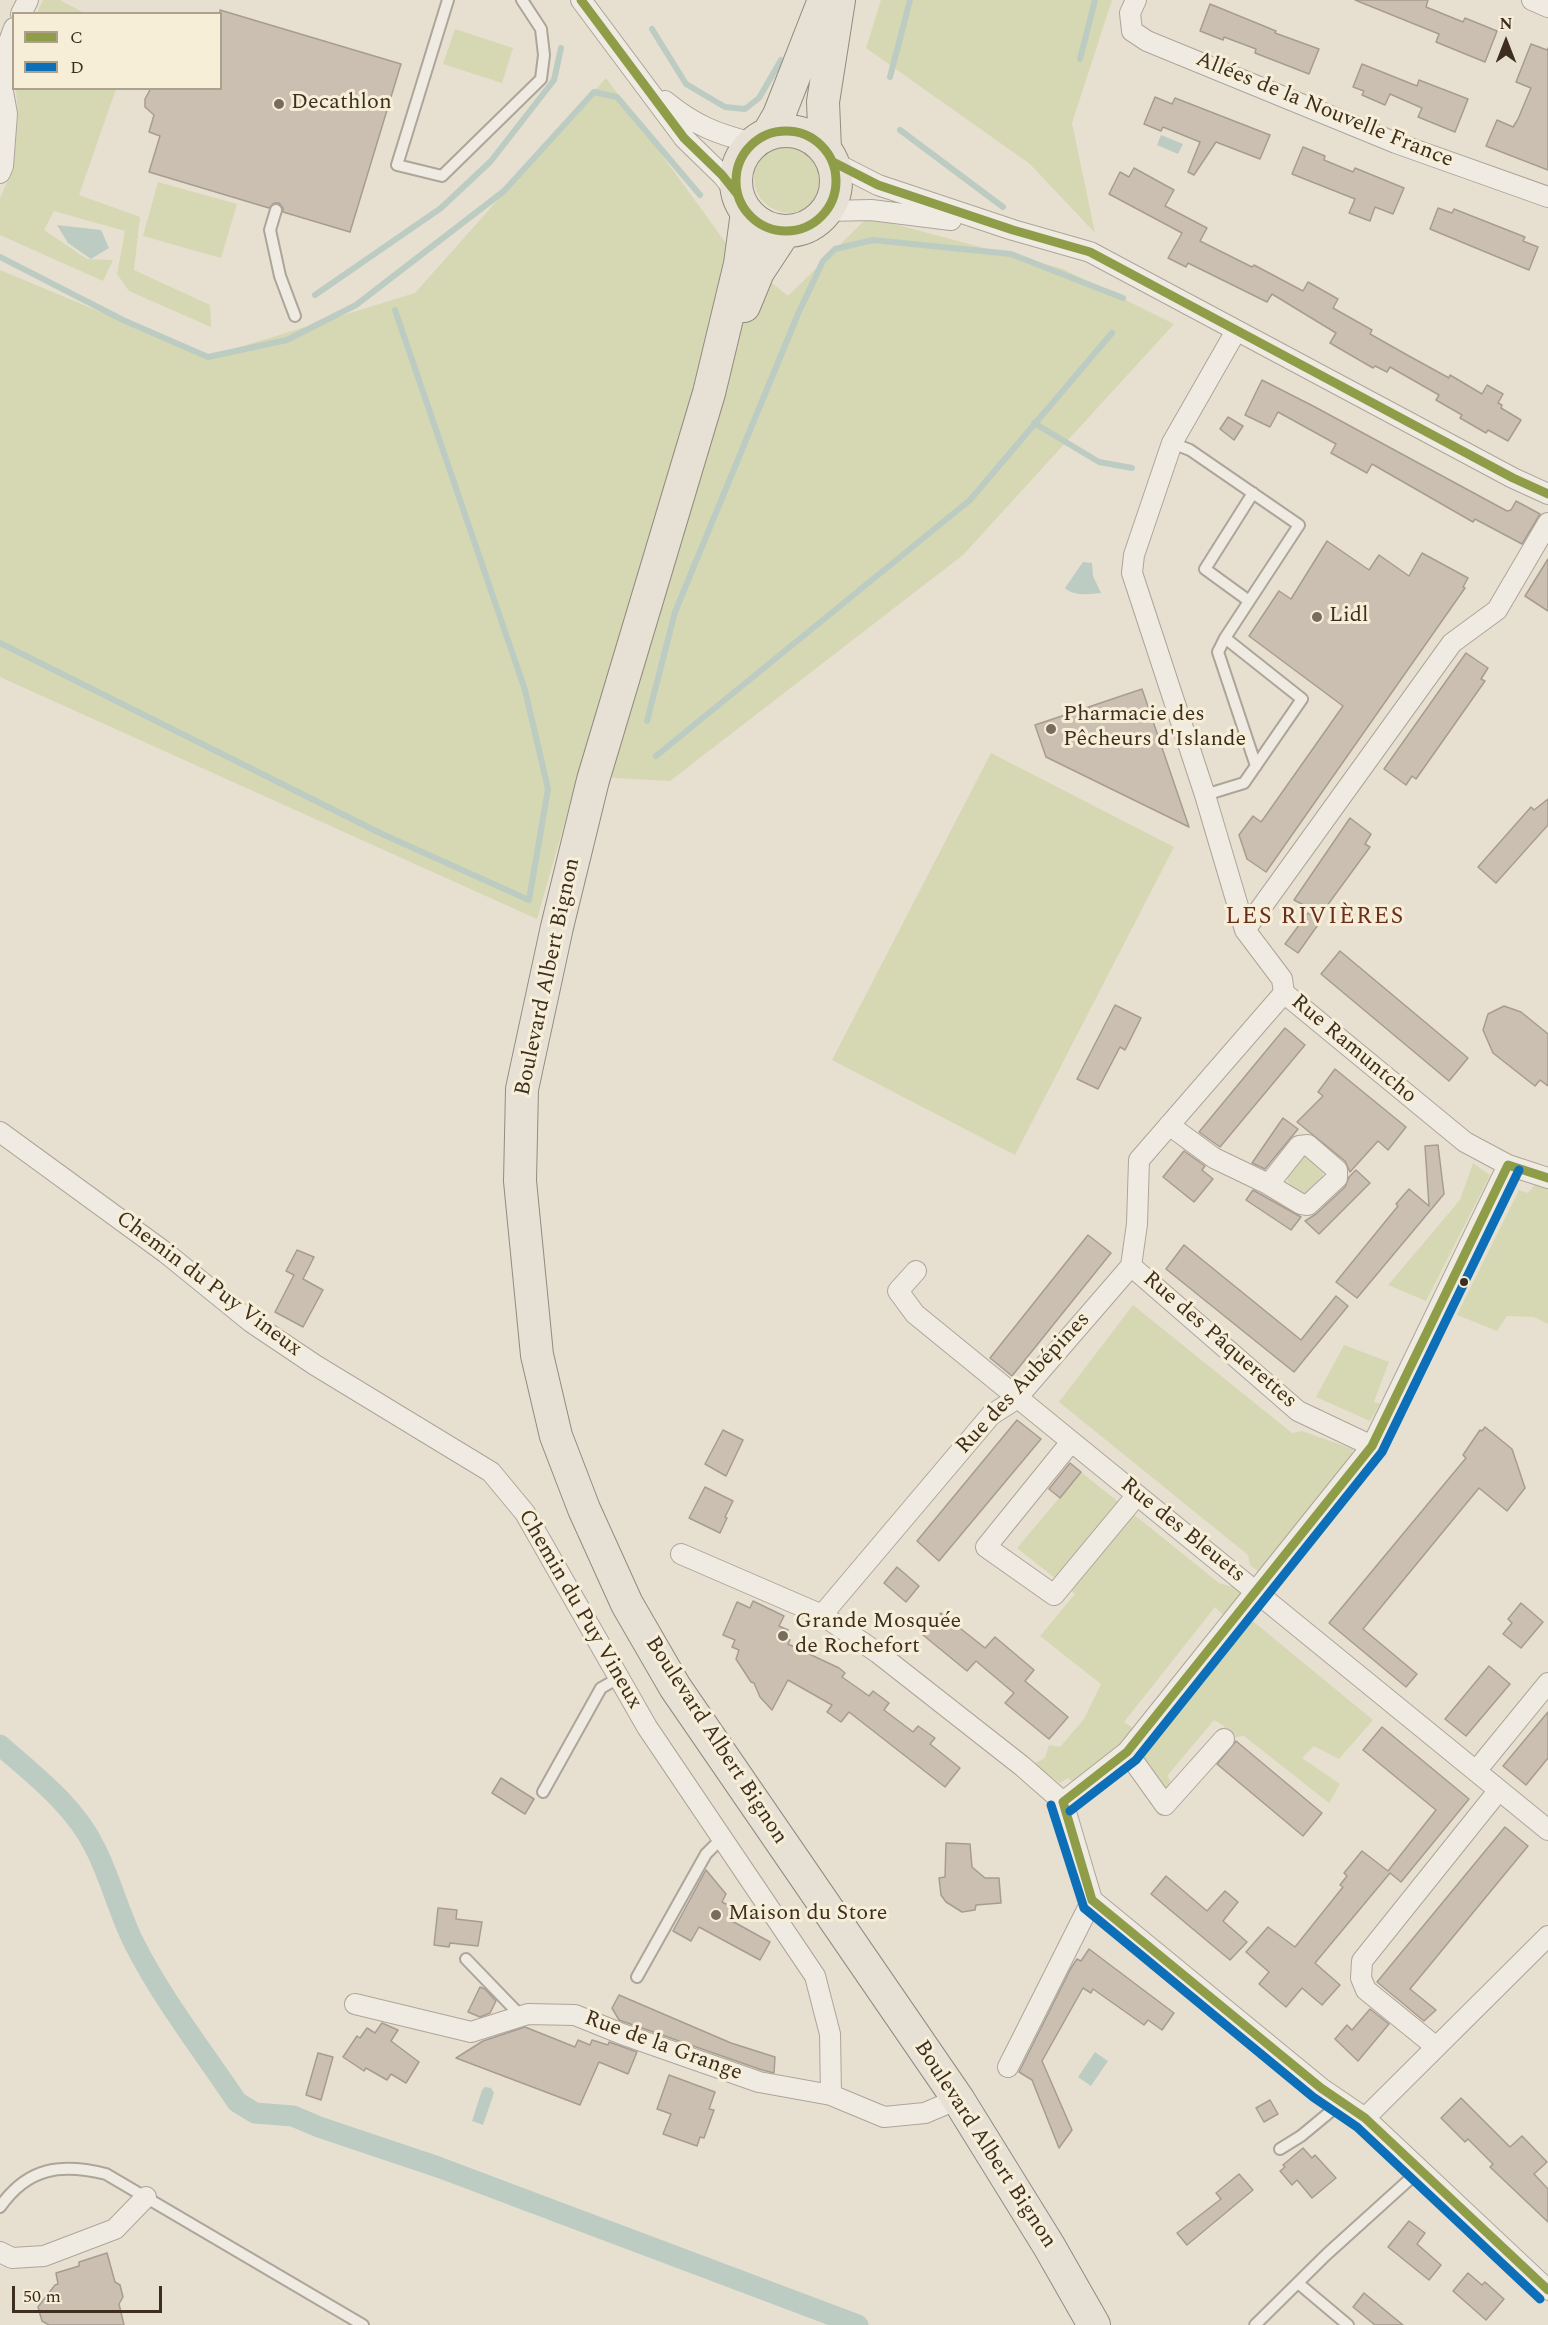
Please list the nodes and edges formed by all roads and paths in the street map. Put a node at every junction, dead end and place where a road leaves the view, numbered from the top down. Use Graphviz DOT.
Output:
graph roads {
  1 [pos="448,0"];
  2 [pos="522,0"];
  3 [pos="581,0"];
  4 [pos="824,0"];
  5 [pos="839,0"];
  6 [pos="1136,0"];
  7 [pos="1532,0"];
  8 [pos="1548,7"];
  9 [pos="8,32"];
  10 [pos="639,80"];
  11 [pos="761,138"];
  12 [pos="829,156"];
  13 [pos="0,173"];
  14 [pos="1548,197"];
  15 [pos="742,204"];
  16 [pos="276,210"];
  17 [pos="826,211"];
  18 [pos="1013,230"];
  19 [pos="785,231"];
  20 [pos="295,316"];
  21 [pos="1236,331"];
  22 [pos="709,393"];
  23 [pos="1172,443"];
  24 [pos="1253,494"];
  25 [pos="1548,494"];
  26 [pos="1548,523"];
  27 [pos="1249,601"];
  28 [pos="1225,638"];
  29 [pos="1256,766"];
  30 [pos="1205,795"];
  31 [pos="1245,930"];
  32 [pos="1284,993"];
  33 [pos="1169,1125"];
  34 [pos="0,1132"];
  35 [pos="1508,1165"];
  36 [pos="1548,1178"];
  37 [pos="1269,1184"];
  38 [pos="1131,1266"];
  39 [pos="916,1271"];
  40 [pos="1016,1399"];
  41 [pos="1071,1442"];
  42 [pos="1372,1446"];
  43 [pos="1137,1495"];
  44 [pos="681,1554"];
  45 [pos="1257,1591"];
  46 [pos="822,1615"];
  47 [pos="619,1678"];
  48 [pos="1548,1683"];
  49 [pos="1224,1739"];
  50 [pos="1127,1752"];
  51 [pos="1476,1771"];
  52 [pos="1499,1790"];
  53 [pos="543,1792"];
  54 [pos="1063,1802"];
  55 [pos="1548,1830"];
  56 [pos="722,1838"];
  57 [pos="1092,1899"];
  58 [pos="1548,1936"];
  59 [pos="466,1959"];
  60 [pos="637,1977"];
  61 [pos="355,2004"];
  62 [pos="522,2016"];
  63 [pos="1435,2046"];
  64 [pos="1008,2067"];
  65 [pos="831,2095"];
  66 [pos="958,2099"];
  67 [pos="1342,2102"];
  68 [pos="1365,2118"];
  69 [pos="1280,2149"];
  70 [pos="1421,2169"];
  71 [pos="146,2197"];
  72 [pos="0,2207"];
  73 [pos="0,2252"];
  74 [pos="1298,2283"];
  75 [pos="1548,2290"];
  76 [pos="363,2325"];
  77 [pos="1094,2325"];
  78 [pos="1255,2325"];
  79 [pos="1348,2325"];
  1 -- 2 [label="lane"];
  3 -- 10 [label="street"];
  4 -- 11 [label="main road"];
  5 -- 12 [label="main road"];
  6 -- 14 [label="street, Allées de la Nouvelle France"];
  7 -- 8 [label="street"];
  9 -- 13 [label="street"];
  10 -- 11 [label="street"];
  10 -- 15 [label="street"];
  11 -- 12 [label="main road"];
  11 -- 15 [label="main road"];
  12 -- 17 [label="main road"];
  12 -- 18 [label="street"];
  15 -- 19 [label="main road"];
  15 -- 22 [label="main road, Boulevard Albert Bignon"];
  16 -- 20 [label="lane"];
  17 -- 18 [label="street"];
  17 -- 19 [label="main road"];
  18 -- 21 [label="street"];
  19 -- 22 [label="main road, Boulevard Albert Bignon"];
  21 -- 23 [label="street, Rue Ramuntcho"];
  21 -- 25 [label="street"];
  22 -- 66 [label="main road, Boulevard Albert Bignon"];
  23 -- 24 [label="lane"];
  23 -- 30 [label="street, Rue Ramuntcho"];
  24 -- 27 [label="lane"];
  24 -- 27 [label="lane"];
  26 -- 31 [label="street"];
  27 -- 28 [label="lane"];
  28 -- 29 [label="lane"];
  28 -- 29 [label="lane"];
  29 -- 30 [label="lane"];
  30 -- 31 [label="street, Rue Ramuntcho"];
  31 -- 32 [label="street, Rue Ramuntcho"];
  32 -- 33 [label="street"];
  32 -- 35 [label="street, Rue Ramuntcho"];
  33 -- 37 [label="street"];
  33 -- 38 [label="street"];
  34 -- 47 [label="street, Chemin du Puy Vineux"];
  35 -- 36 [label="street, Rue Ramuntcho"];
  35 -- 42 [label="street"];
  38 -- 40 [label="street, Rue des Aubépines"];
  38 -- 42 [label="street, Rue des Pâquerettes"];
  39 -- 40 [label="street, Rue des Bleuets"];
  40 -- 41 [label="street, Rue des Bleuets"];
  40 -- 46 [label="street, Rue des Aubépines"];
  41 -- 43 [label="street, Rue des Bleuets"];
  41 -- 43 [label="street"];
  42 -- 45 [label="street"];
  43 -- 45 [label="street, Rue des Bleuets"];
  44 -- 46 [label="street"];
  45 -- 50 [label="street"];
  45 -- 51 [label="street, Rue des Bleuets"];
  46 -- 54 [label="street"];
  47 -- 53 [label="lane"];
  47 -- 56 [label="street, Chemin du Puy Vineux"];
  48 -- 51 [label="street"];
  49 -- 50 [label="street"];
  50 -- 54 [label="street"];
  51 -- 52 [label="street, Rue des Bleuets"];
  52 -- 55 [label="street, Rue des Bleuets"];
  52 -- 63 [label="street"];
  54 -- 57 [label="street"];
  56 -- 60 [label="lane"];
  56 -- 65 [label="street, Chemin du Puy Vineux"];
  57 -- 64 [label="street"];
  57 -- 67 [label="street"];
  58 -- 63 [label="street"];
  59 -- 62 [label="lane"];
  61 -- 62 [label="street, Rue de la Grange"];
  62 -- 65 [label="street, Rue de la Grange"];
  63 -- 68 [label="street"];
  65 -- 66 [label="street"];
  66 -- 77 [label="main road, Boulevard Albert Bignon"];
  67 -- 68 [label="street"];
  67 -- 69 [label="lane"];
  68 -- 70 [label="street"];
  70 -- 74 [label="lane"];
  70 -- 75 [label="street"];
  71 -- 72 [label="lane"];
  71 -- 73 [label="street"];
  71 -- 76 [label="lane"];
  74 -- 78 [label="lane"];
  74 -- 79 [label="lane"];
}
